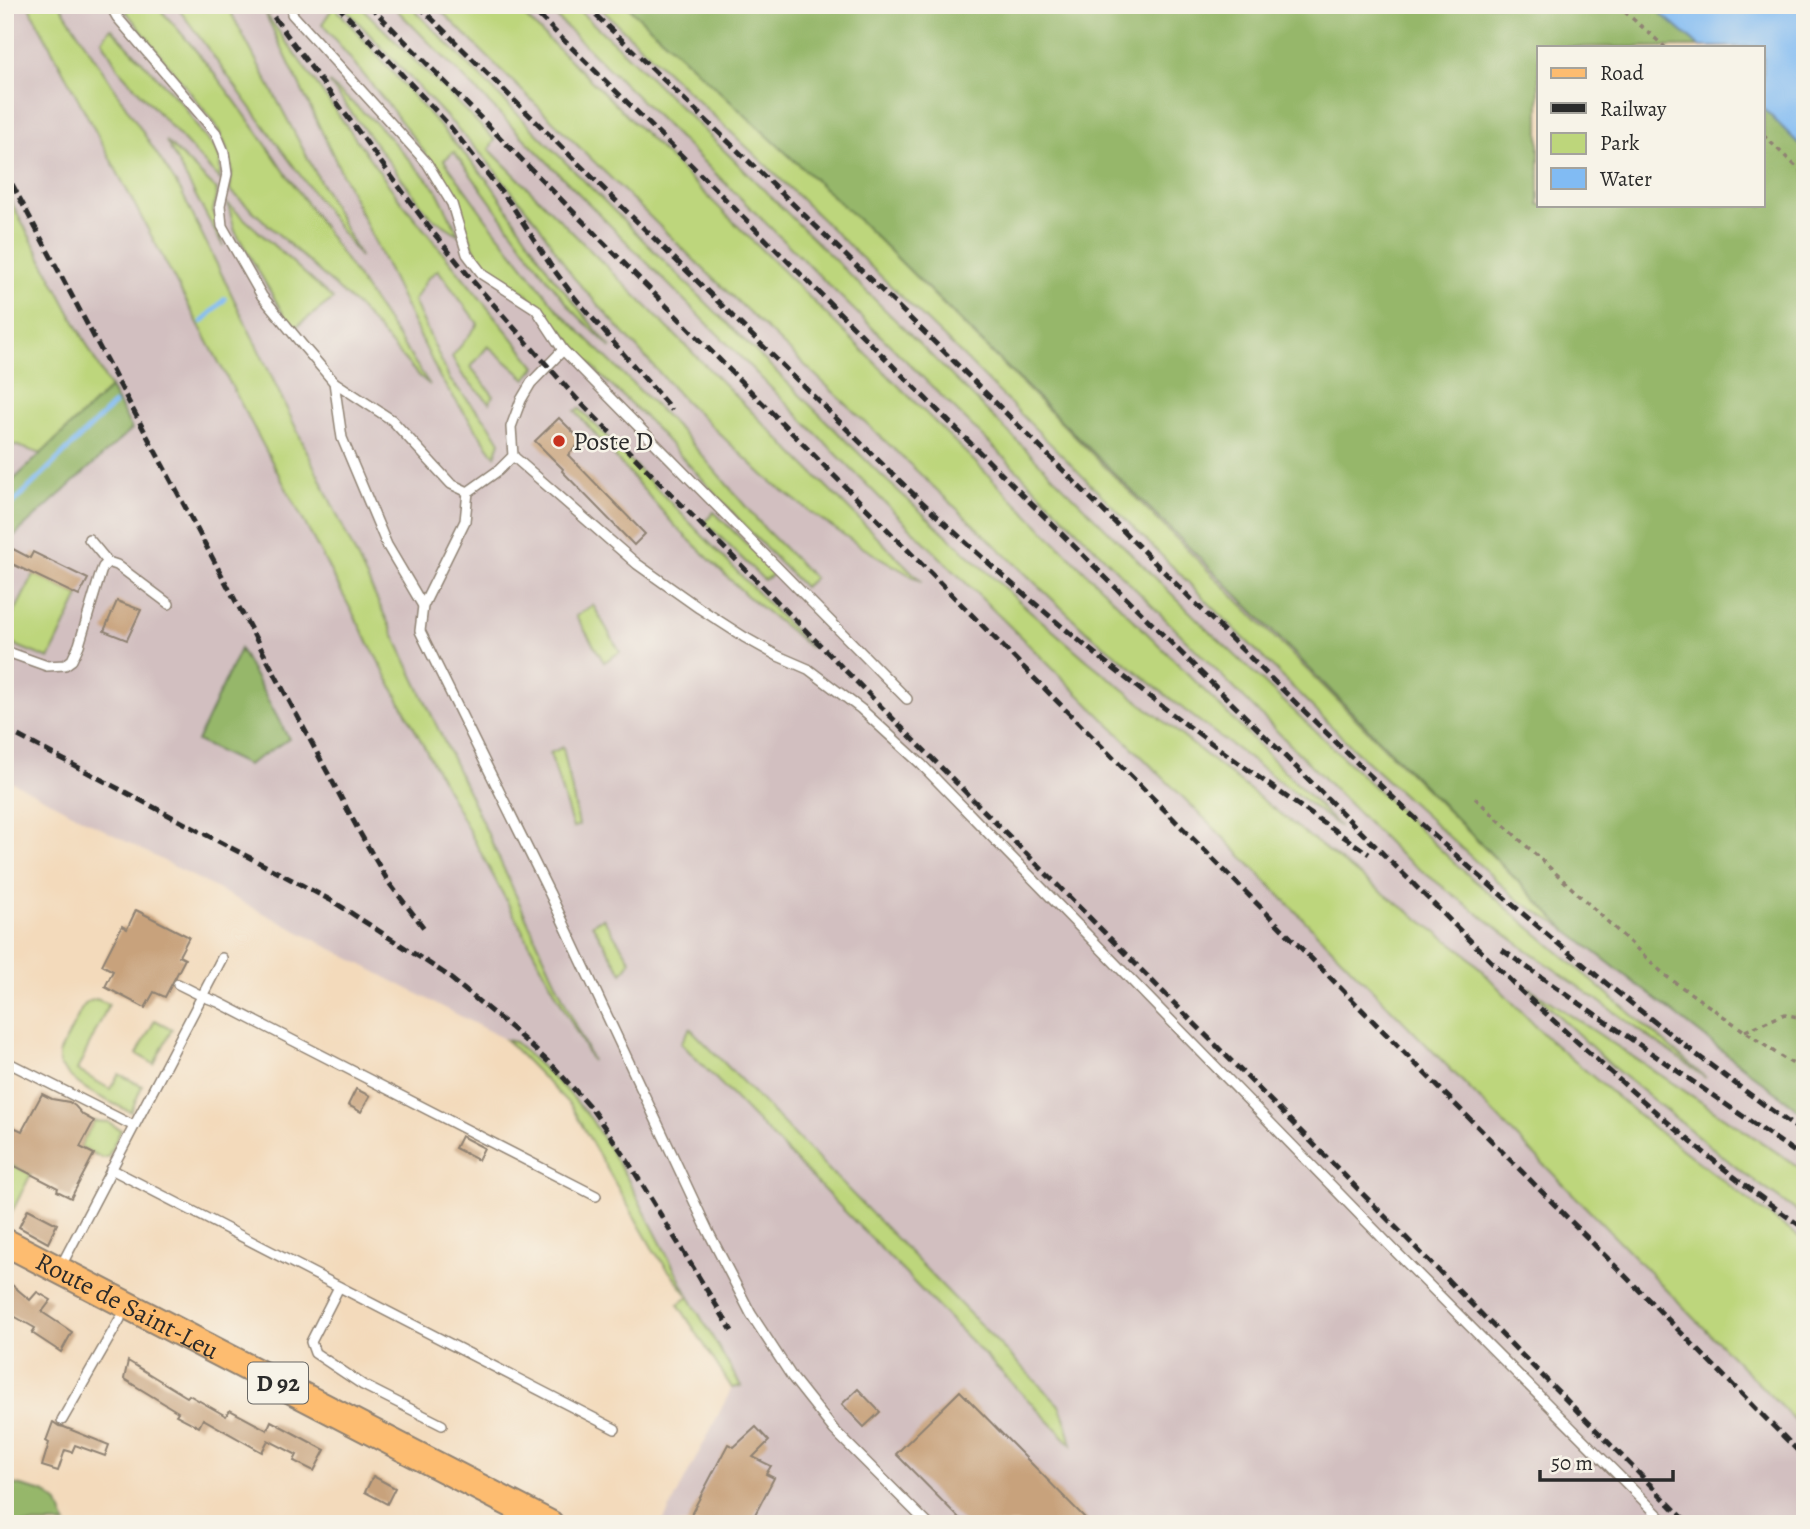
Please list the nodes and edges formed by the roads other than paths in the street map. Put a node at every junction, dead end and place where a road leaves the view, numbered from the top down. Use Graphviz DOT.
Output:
graph roads {
  1 [pos="110,5"];
  2 [pos="292,13"];
  3 [pos="563,350"];
  4 [pos="334,382"];
  5 [pos="513,456"];
  6 [pos="468,492"];
  7 [pos="89,539"];
  8 [pos="108,562"];
  9 [pos="169,604"];
  10 [pos="423,606"];
  11 [pos="5,650"];
  12 [pos="907,699"];
  13 [pos="222,958"];
  14 [pos="178,984"];
  15 [pos="202,996"];
  16 [pos="5,1061"];
  17 [pos="134,1126"];
  18 [pos="111,1169"];
  19 [pos="596,1196"];
  20 [pos="5,1242"];
  21 [pos="5,1259"];
  22 [pos="59,1270"];
  23 [pos="339,1287"];
  24 [pos="120,1319"];
  25 [pos="62,1420"];
  26 [pos="442,1425"];
  27 [pos="615,1429"];
  28 [pos="517,1524"];
  29 [pos="550,1524"];
  30 [pos="928,1524"];
  31 [pos="1667,1524"];
  1 -- 4 [label="lane"];
  2 -- 3 [label="lane"];
  3 -- 5 [label="lane"];
  3 -- 12 [label="lane"];
  4 -- 6 [label="lane"];
  4 -- 10 [label="lane"];
  5 -- 6 [label="lane"];
  5 -- 31 [label="lane"];
  6 -- 10 [label="lane"];
  7 -- 8 [label="lane"];
  8 -- 9 [label="lane"];
  8 -- 11 [label="lane"];
  10 -- 30 [label="lane"];
  13 -- 15 [label="lane"];
  14 -- 15 [label="lane"];
  15 -- 17 [label="lane"];
  15 -- 19 [label="lane"];
  16 -- 17 [label="lane"];
  17 -- 18 [label="lane"];
  18 -- 22 [label="lane"];
  18 -- 23 [label="lane"];
  20 -- 22 [label="main road, Route de Saint-Leu / D 92"];
  21 -- 24 [label="main road, Route de Saint-Leu / D 92"];
  22 -- 29 [label="main road, Route de Saint-Leu / D 92"];
  23 -- 26 [label="lane"];
  23 -- 27 [label="lane"];
  24 -- 25 [label="lane"];
  24 -- 28 [label="main road, Route de Saint-Leu / D 92"];
}
